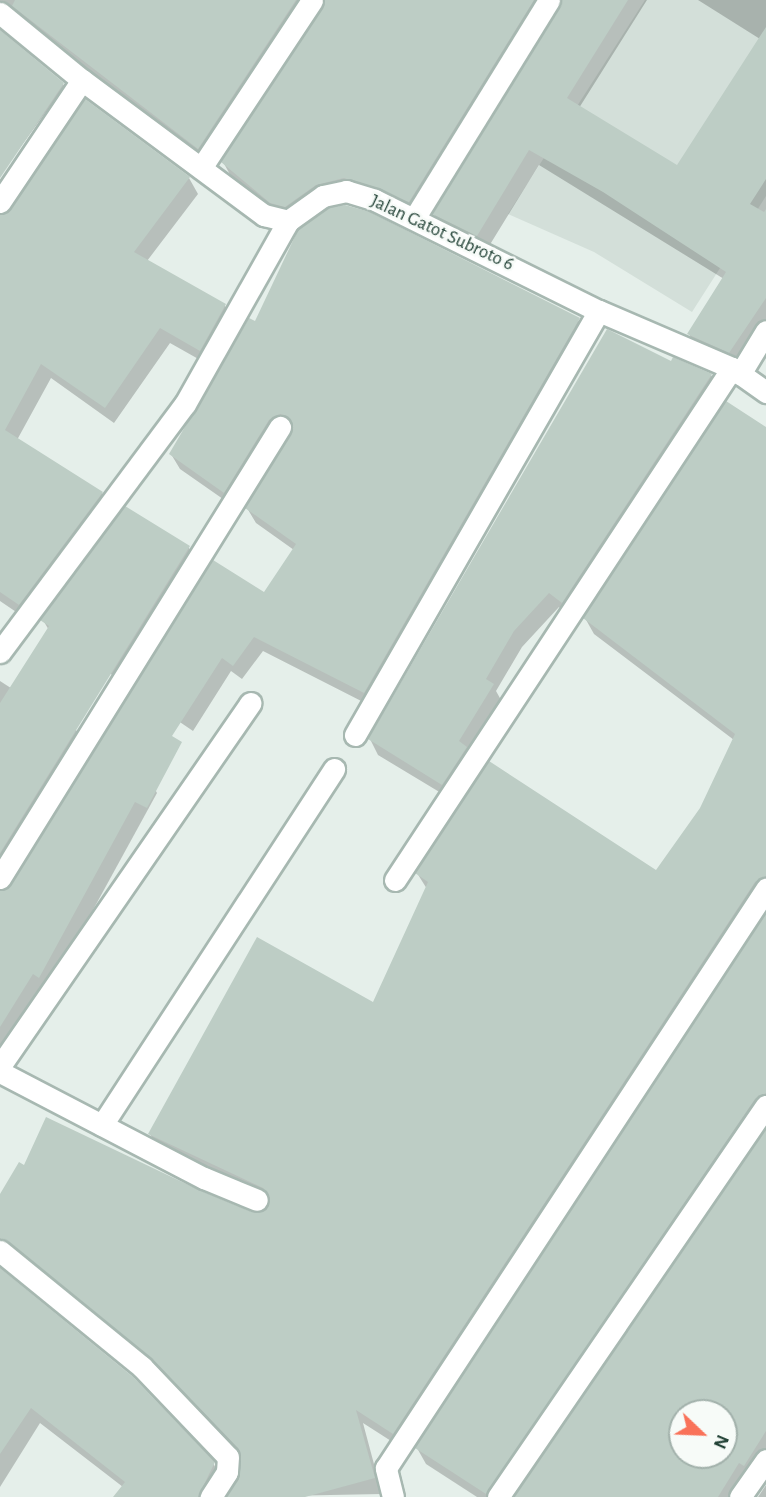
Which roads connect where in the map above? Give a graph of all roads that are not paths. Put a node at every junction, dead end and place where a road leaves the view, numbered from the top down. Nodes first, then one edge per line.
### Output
1 (312, 0) edge
2 (550, 0) edge
3 (0, 12) edge
4 (82, 80) junction
5 (201, 168) junction
6 (0, 202) edge
7 (415, 217) junction
8 (288, 222) junction
9 (599, 311) junction
10 (766, 331) edge
11 (736, 371) junction
12 (766, 392) edge
13 (280, 427) dead end
14 (0, 652) edge
15 (250, 704) dead end
16 (355, 735) dead end
17 (334, 769) dead end
18 (0, 878) edge
19 (395, 880) dead end
20 (766, 889) edge
21 (0, 1069) edge
22 (766, 1106) edge
23 (102, 1125) junction
24 (257, 1200) dead end
25 (0, 1251) edge
26 (766, 1460) edge
27 (211, 1497) edge
28 (393, 1497) edge
29 (498, 1497) edge
30 (740, 1497) edge

1 - 5 street
2 - 7 street
3 - 4 street
4 - 5 street
4 - 6 street
5 - 8 street
7 - 8 street, Jalan Gatot Subroto 6
7 - 9 street, Jalan Gatot Subroto 6
8 - 14 street
9 - 11 street, Jalan Gatot Subroto 6
9 - 16 street
10 - 11 street
11 - 12 street, Jalan Gatot Subroto 6
11 - 19 street
13 - 18 street
15 - 21 street
17 - 23 street
20 - 28 street
21 - 23 street
22 - 29 street
23 - 24 street
25 - 27 street
26 - 30 street

